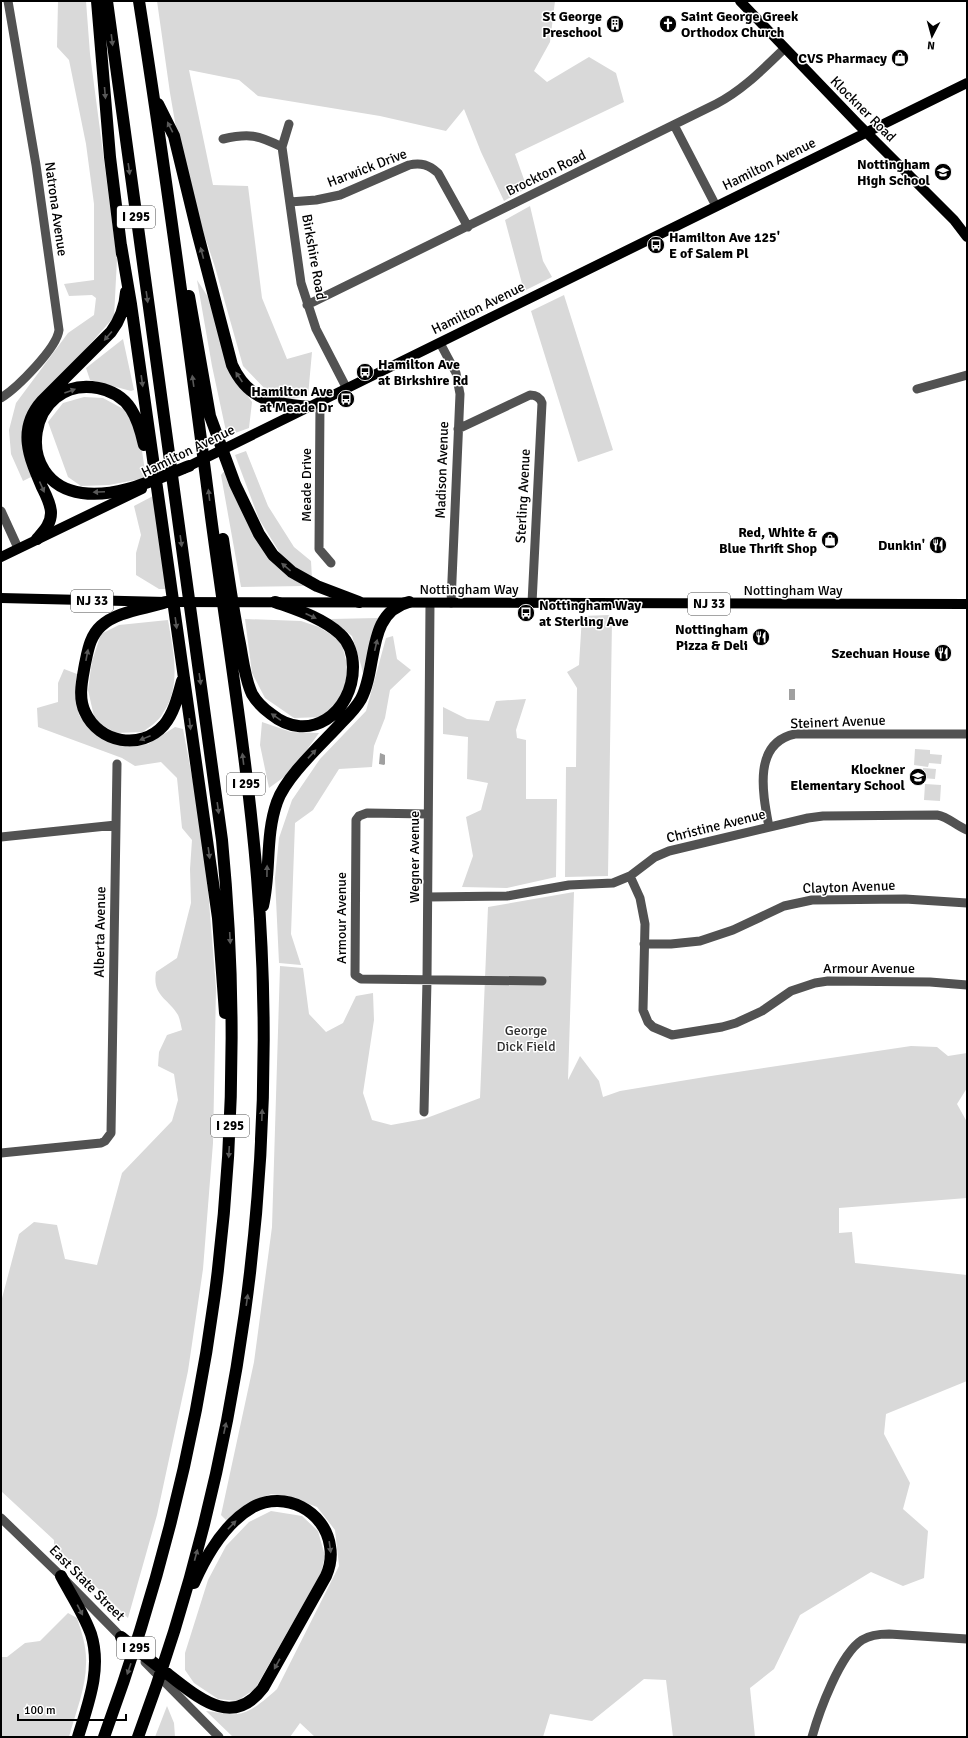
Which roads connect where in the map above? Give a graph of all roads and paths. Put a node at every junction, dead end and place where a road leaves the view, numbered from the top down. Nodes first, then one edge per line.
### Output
1 (8, 1) edge
2 (97, 1) edge
3 (107, 1) edge
4 (139, 1) edge
5 (740, 1) edge
6 (785, 48) junction
7 (967, 83) edge
8 (154, 97) junction
9 (289, 124) dead end
10 (674, 124) junction
11 (866, 132) junction
12 (160, 138) junction
13 (222, 139) dead end
14 (282, 147) junction
15 (290, 202) junction
16 (716, 206) junction
17 (468, 227) junction
18 (967, 237) edge
19 (121, 245) junction
20 (307, 305) junction
21 (440, 343) junction
22 (967, 375) edge
23 (347, 389) junction
24 (917, 389) dead end
25 (1, 398) edge
26 (315, 404) junction
27 (458, 429) junction
28 (147, 439) junction
29 (189, 466) junction
30 (1, 511) edge
31 (37, 539) junction
32 (18, 548) junction
33 (1, 557) edge
34 (331, 564) dead end
35 (1, 597) edge
36 (18, 600) junction
37 (166, 602) junction
38 (275, 602) junction
39 (359, 602) junction
40 (410, 602) junction
41 (430, 602) junction
42 (451, 603) junction
43 (532, 603) junction
44 (1, 604) edge
45 (967, 604) edge
46 (234, 644) junction
47 (184, 672) junction
48 (967, 734) edge
49 (117, 764) dead end
50 (428, 814) junction
51 (116, 825) junction
52 (768, 827) junction
53 (967, 830) edge
54 (1, 837) edge
55 (630, 876) junction
56 (428, 897) junction
57 (967, 902) edge
58 (260, 923) junction
59 (644, 944) junction
60 (427, 980) junction
61 (542, 981) dead end
62 (967, 985) edge
63 (231, 1104) junction
64 (424, 1112) dead end
65 (1, 1153) edge
66 (1, 1518) edge
67 (61, 1576) junction
68 (174, 1633) junction
69 (121, 1637) junction
70 (967, 1640) edge
71 (78, 1737) edge
72 (104, 1737) edge
73 (138, 1737) edge
74 (219, 1737) edge
75 (812, 1737) edge

1 - 25 street, Natrona Avenue
2 -> 19 highway
3 -> 63 highway, I 295
4 - 8 highway, I 295
5 - 6 main road, Klockner Road
6 - 10 street, Brockton Road
6 - 11 main road, Klockner Road
7 - 11 main road, Hamilton Avenue
8 - 12 highway, I 295
26 -> 8 highway
9 - 14 street, Birkshire Road
10 - 16 street
10 - 17 street, Brockton Road
11 - 16 main road, Hamilton Avenue
11 - 18 main road, Klockner Road
39 -> 12 highway
46 -> 12 highway, I 295
13 - 14 street
14 - 15 street, Birkshire Road
15 - 17 street, Harwick Drive
15 - 20 street, Birkshire Road
16 - 21 main road, Hamilton Avenue
17 - 20 street, Brockton Road
19 -> 28 highway
19 -> 31 highway
20 - 23 street, Birkshire Road
21 - 23 main road, Hamilton Avenue
21 - 27 street, Madison Avenue
22 - 24 street
23 - 26 main road, Hamilton Avenue
26 - 29 main road, Hamilton Avenue
26 - 34 street, Meade Drive
27 - 42 street, Madison Avenue
27 - 43 street, Sterling Avenue
29 -> 28 highway
28 -> 47 highway
29 - 31 main road, Hamilton Avenue
30 - 32 street
31 - 32 main road, Hamilton Avenue
32 - 33 main road, Hamilton Avenue
35 - 36 main road, Nottingham Way / NJ 33
36 - 37 main road, Nottingham Way / NJ 33
36 - 44 main road, Nottingham Way / NJ 33
37 - 38 main road, Nottingham Way / NJ 33
47 -> 37 highway
38 - 39 main road, Nottingham Way / NJ 33
38 -> 46 highway
39 - 40 main road, Nottingham Way / NJ 33
40 - 41 main road, Nottingham Way / NJ 33
58 -> 40 highway
41 - 42 main road, Nottingham Way / NJ 33
41 - 50 street, Wegner Avenue
42 - 43 main road, Nottingham Way / NJ 33
43 - 45 main road, Nottingham Way / NJ 33
58 -> 46 highway, I 295
47 -> 63 highway
48 - 52 street, Steinert Avenue
49 - 51 street, Alberta Avenue
50 - 56 street, Wegner Avenue
50 - 60 street, Armour Avenue
51 - 54 street
51 - 65 street, Alberta Avenue
52 - 53 street, Christine Avenue
52 - 55 street, Christine Avenue
55 - 56 street, Christine Avenue
55 - 59 street, Armour Avenue
56 - 60 street, Wegner Avenue
57 - 59 street, Clayton Avenue
68 -> 58 highway, I 295
59 - 62 street, Armour Avenue
60 - 61 street, Armour Avenue
60 - 64 street, Wegner Avenue
63 -> 72 highway, I 295
66 - 67 street, East State Street
67 - 69 street, East State Street
67 -> 71 highway
68 -> 69 highway
68 - 73 highway, I 295
69 - 74 street, East State Street
70 - 75 street

